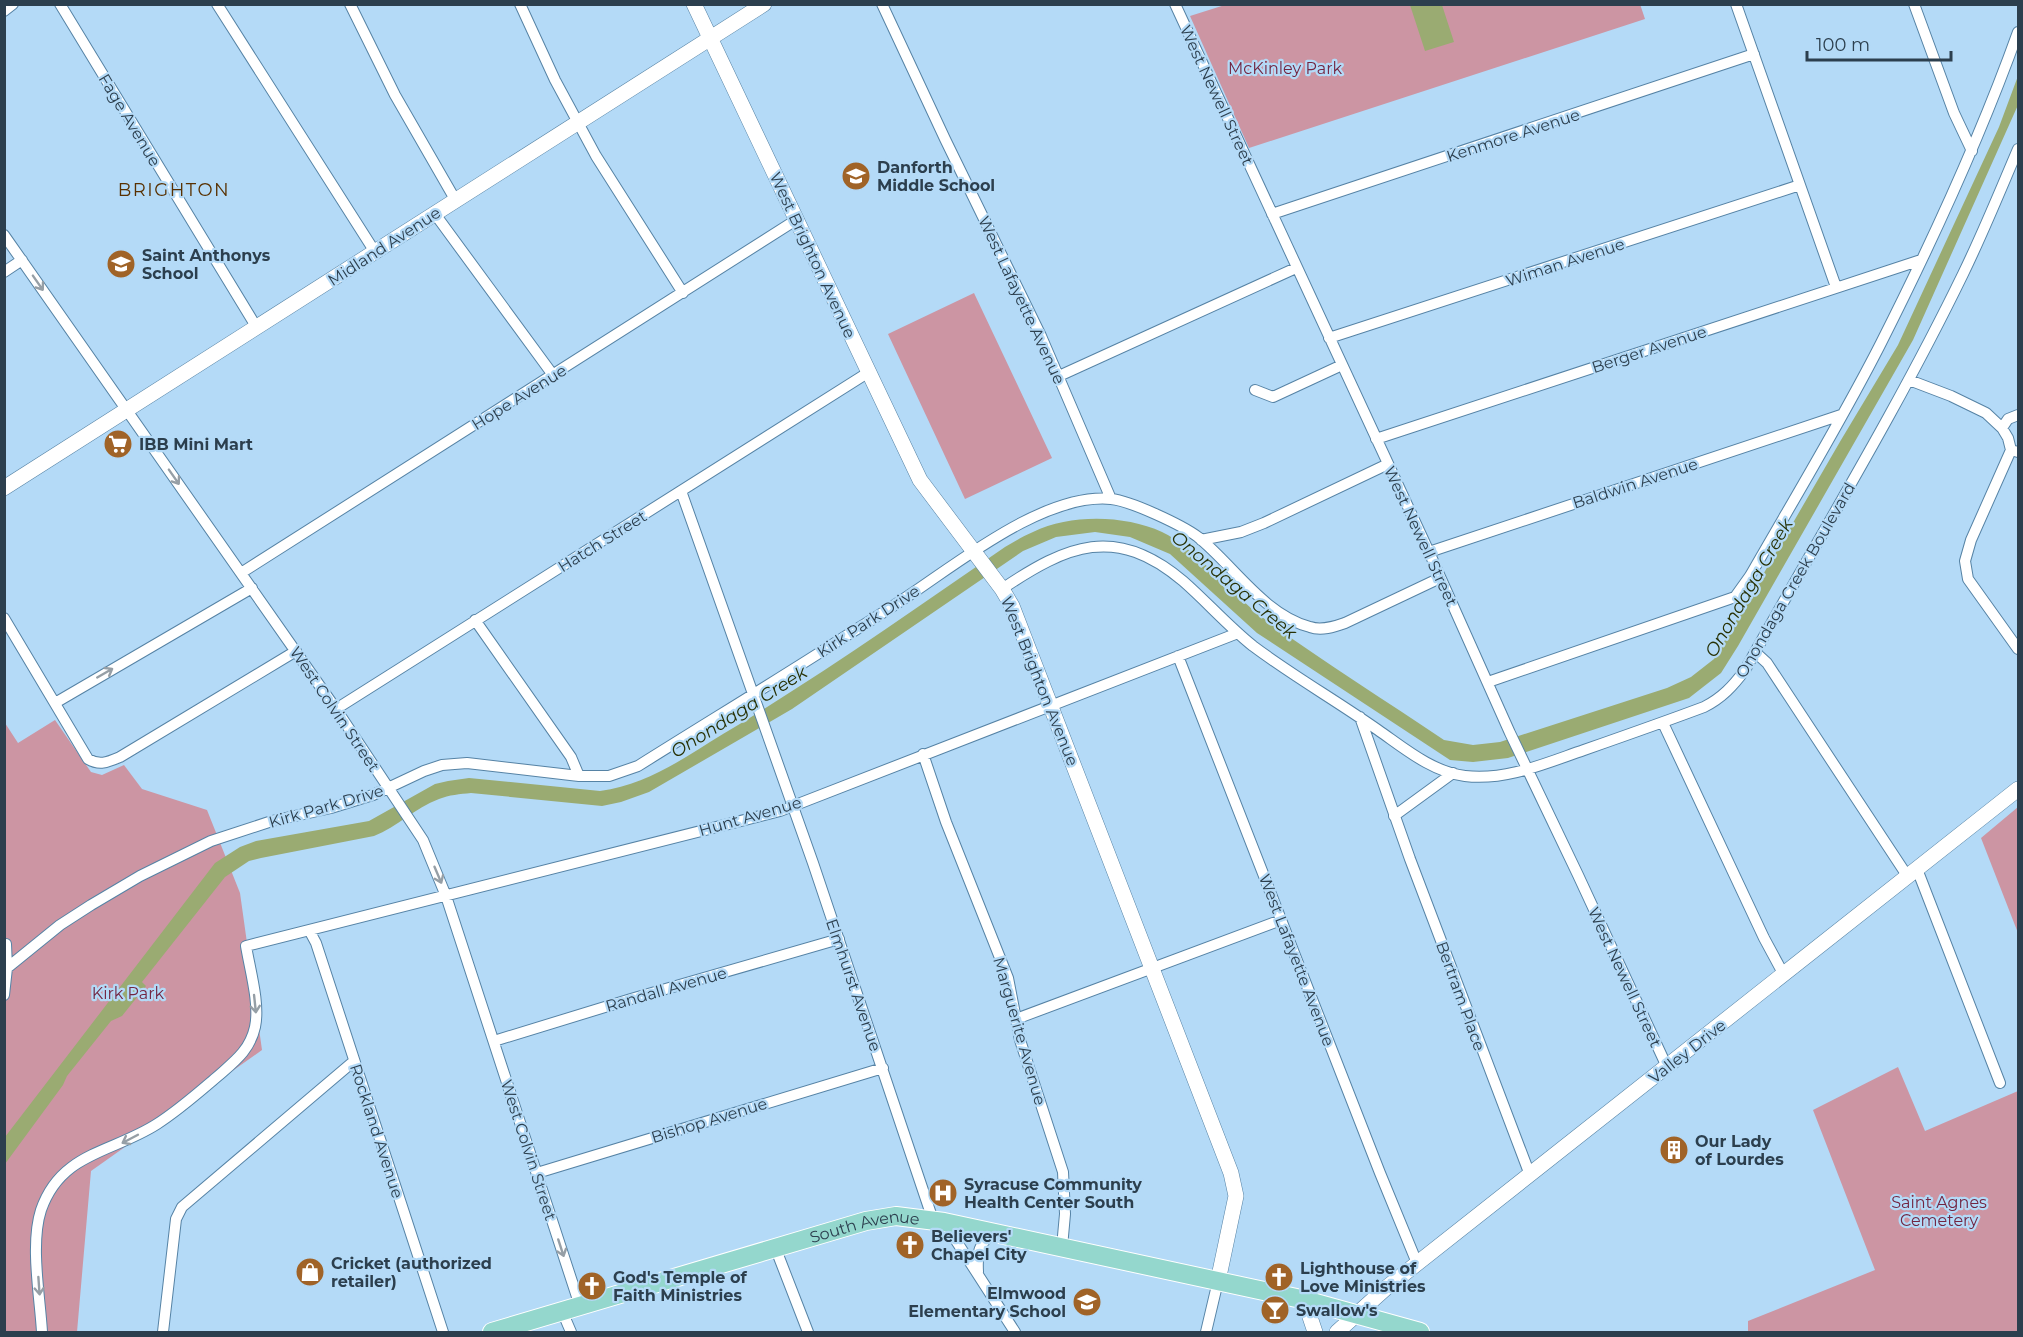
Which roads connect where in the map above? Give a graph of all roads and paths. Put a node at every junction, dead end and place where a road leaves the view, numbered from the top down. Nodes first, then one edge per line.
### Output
1 (13, 4) edge
2 (60, 4) edge
3 (217, 4) edge
4 (350, 4) edge
5 (520, 4) edge
6 (694, 4) edge
7 (764, 4) edge
8 (882, 4) edge
9 (1175, 4) edge
10 (1736, 4) edge
11 (1914, 4) edge
12 (4, 11) edge
13 (2019, 32) edge
14 (710, 39) junction
15 (1754, 54) junction
16 (578, 123) junction
17 (2019, 149) edge
18 (1972, 151) junction
19 (1800, 185) junction
20 (456, 201) junction
21 (435, 214) junction
22 (1272, 214) junction
23 (796, 220) junction
24 (4, 235) edge
25 (375, 252) junction
26 (22, 260) junction
27 (1921, 260) junction
28 (1296, 268) junction
29 (4, 272) edge
30 (1836, 287) junction
31 (683, 292) junction
32 (257, 328) junction
33 (1329, 338) junction
34 (1342, 365) junction
35 (869, 372) junction
36 (553, 375) junction
37 (1059, 376) junction
38 (1909, 380) junction
39 (1255, 390) dead end
40 (127, 410) junction
41 (1841, 415) junction
42 (2019, 415) edge
43 (2002, 428) junction
44 (1376, 439) junction
45 (2015, 451) edge
46 (1388, 464) junction
47 (4, 488) edge
48 (681, 491) junction
49 (1111, 499) junction
50 (1201, 540) junction
51 (1429, 552) junction
52 (976, 554) junction
53 (242, 573) junction
54 (1440, 578) junction
55 (998, 584) junction
56 (252, 588) junction
57 (4, 618) edge
58 (475, 620) junction
59 (1238, 633) junction
60 (2019, 649) edge
61 (296, 651) junction
62 (1755, 652) junction
63 (1178, 656) junction
64 (1488, 682) junction
65 (754, 694) junction
66 (55, 703) junction
67 (1051, 705) junction
68 (336, 710) junction
69 (1360, 717) junction
70 (1663, 723) junction
71 (923, 754) junction
72 (1525, 764) junction
73 (1453, 773) junction
74 (579, 776) junction
75 (388, 789) junction
76 (2019, 789) edge
77 (792, 806) junction
78 (1394, 816) junction
79 (1912, 873) junction
80 (446, 896) junction
81 (1281, 920) junction
82 (309, 930) junction
83 (839, 939) junction
84 (6, 944) dead end
85 (7, 968) junction
86 (1154, 968) junction
87 (1784, 975) junction
88 (4, 995) edge
89 (1016, 1019) junction
90 (494, 1041) junction
91 (354, 1061) junction
92 (1667, 1067) junction
93 (883, 1068) junction
94 (2000, 1083) dead end
95 (537, 1173) junction
96 (1530, 1175) junction
97 (939, 1221) junction
98 (995, 1232) junction
99 (775, 1247) junction
100 (1062, 1247) junction
101 (1417, 1263) junction
102 (978, 1272) junction
103 (1218, 1281) junction
104 (1300, 1299) junction
105 (571, 1308) junction
106 (1356, 1314) junction
107 (42, 1332) edge
108 (163, 1332) edge
109 (443, 1332) edge
110 (492, 1332) edge
111 (571, 1332) edge
112 (808, 1332) edge
113 (1015, 1332) edge
114 (1206, 1332) edge
115 (1315, 1332) edge
116 (1337, 1332) edge
117 (1420, 1332) edge

1 - 12 street
2 - 32 street, Fage Avenue
3 - 25 street
4 - 20 street
5 - 16 street
6 - 14 street, West Brighton Avenue
7 - 14 street, Midland Avenue
8 - 37 street, West Lafayette Avenue
9 - 22 street, West Newell Street
10 - 15 street
11 - 18 street
13 - 18 street
14 - 16 street, Midland Avenue
14 - 23 street, West Brighton Avenue
15 - 19 street
15 - 22 street, Kenmore Avenue
16 - 20 street, Midland Avenue
16 - 31 street
17 - 38 street, Onondaga Creek Boulevard
18 - 27 street
19 - 30 street
19 - 33 street, Wiman Avenue
20 - 21 street, Midland Avenue
21 - 25 street, Midland Avenue
21 - 36 street
22 - 28 street, West Newell Street
23 - 31 street, Hope Avenue
23 - 35 street, West Brighton Avenue
24 - 26 street, West Colvin Street
25 - 32 street, Midland Avenue
26 - 29 street
26 -> 40 street, West Colvin Street
27 - 30 street, Berger Avenue
27 - 41 street
28 - 33 street, West Newell Street
28 - 37 street
30 - 44 street, Berger Avenue
31 - 36 street, Hope Avenue
32 - 40 street, Midland Avenue
33 - 34 street, West Newell Street
34 - 39 street
34 - 44 street, West Newell Street
35 - 48 street, Hatch Street
35 - 52 street, West Brighton Avenue
36 - 53 street, Hope Avenue
37 - 49 street, West Lafayette Avenue
38 - 43 street
38 - 62 street, Onondaga Creek Boulevard
40 - 47 street, Midland Avenue
40 -> 53 street, West Colvin Street
41 - 51 street, Baldwin Avenue
41 - 64 street
42 - 43 street
43 - 45 street
44 - 46 street, West Newell Street
45 - 60 street
46 - 50 street
46 - 51 street, West Newell Street
48 - 58 street, Hatch Street
48 - 65 street
49 - 50 street, Kirk Park Drive
49 - 52 street, Kirk Park Drive
50 - 54 street, Kirk Park Drive
51 - 54 street, West Newell Street
52 - 55 street, West Brighton Avenue
52 - 65 street, Kirk Park Drive
53 - 56 street, West Colvin Street
54 - 64 street, West Newell Street
55 - 59 street, Onondaga Creek Boulevard
55 - 67 street, West Brighton Avenue
56 - 61 street, West Colvin Street
66 -> 56 street
57 - 66 street
58 - 68 street, Hatch Street
58 - 74 street
59 - 63 street, Hunt Avenue
59 - 69 street, Onondaga Creek Boulevard
61 - 66 street
61 - 68 street, West Colvin Street
62 - 70 street, Onondaga Creek Boulevard
62 - 79 street
63 - 67 street, Hunt Avenue
63 - 81 street, West Lafayette Avenue
64 - 72 street, West Newell Street
65 - 74 street, Kirk Park Drive
65 - 77 street, Elmhurst Avenue
67 - 71 street, Hunt Avenue
67 - 86 street, West Brighton Avenue
68 - 75 street, West Colvin Street
69 - 73 street, Onondaga Creek Boulevard
69 - 78 street, Bertram Place
70 - 72 street, Onondaga Creek Boulevard
70 - 87 street
71 - 77 street, Hunt Avenue
71 - 89 street, Marguerite Avenue
72 - 73 street, Onondaga Creek Boulevard
72 - 92 street, West Newell Street
73 - 78 street
74 - 75 street, Kirk Park Drive
75 -> 80 street, West Colvin Street
75 - 85 street, Kirk Park Drive
76 - 79 street, Valley Drive
77 - 80 street, Hunt Avenue
77 - 83 street, Elmhurst Avenue
78 - 96 street, Bertram Place
79 - 87 street, Valley Drive
79 - 94 street
80 - 82 street, Hunt Avenue
80 - 90 street, West Colvin Street
81 - 86 street
81 - 101 street, West Lafayette Avenue
82 - 91 street, Rockland Avenue
82 -> 107 street, Hunt Avenue
83 - 90 street, Randall Avenue
83 - 93 street, Elmhurst Avenue
84 - 85 street
85 - 88 street
86 - 89 street
86 - 103 street, West Brighton Avenue
87 - 92 street, Valley Drive
89 - 100 street, Marguerite Avenue
90 - 95 street, West Colvin Street
91 - 108 street
91 - 109 street, Rockland Avenue
92 - 96 street, Valley Drive
93 - 95 street, Bishop Avenue
93 - 97 street, Elmhurst Avenue
95 -> 105 street, West Colvin Street
96 - 101 street, Valley Drive
97 - 98 main road, South Avenue
97 - 99 main road, South Avenue
97 - 102 street, Elmhurst Avenue
98 - 100 main road, South Avenue
98 - 102 street
99 - 105 main road, South Avenue
99 - 112 street
100 - 103 main road, South Avenue
101 - 106 street, Valley Drive
102 - 113 street, Elmhurst Avenue
103 - 104 main road, South Avenue
103 - 114 street, West Brighton Avenue
104 - 106 main road, South Avenue
104 - 115 street
105 - 110 main road, South Avenue
105 - 111 street, West Colvin Street
106 - 116 street, Valley Drive
106 - 117 main road, South Avenue

